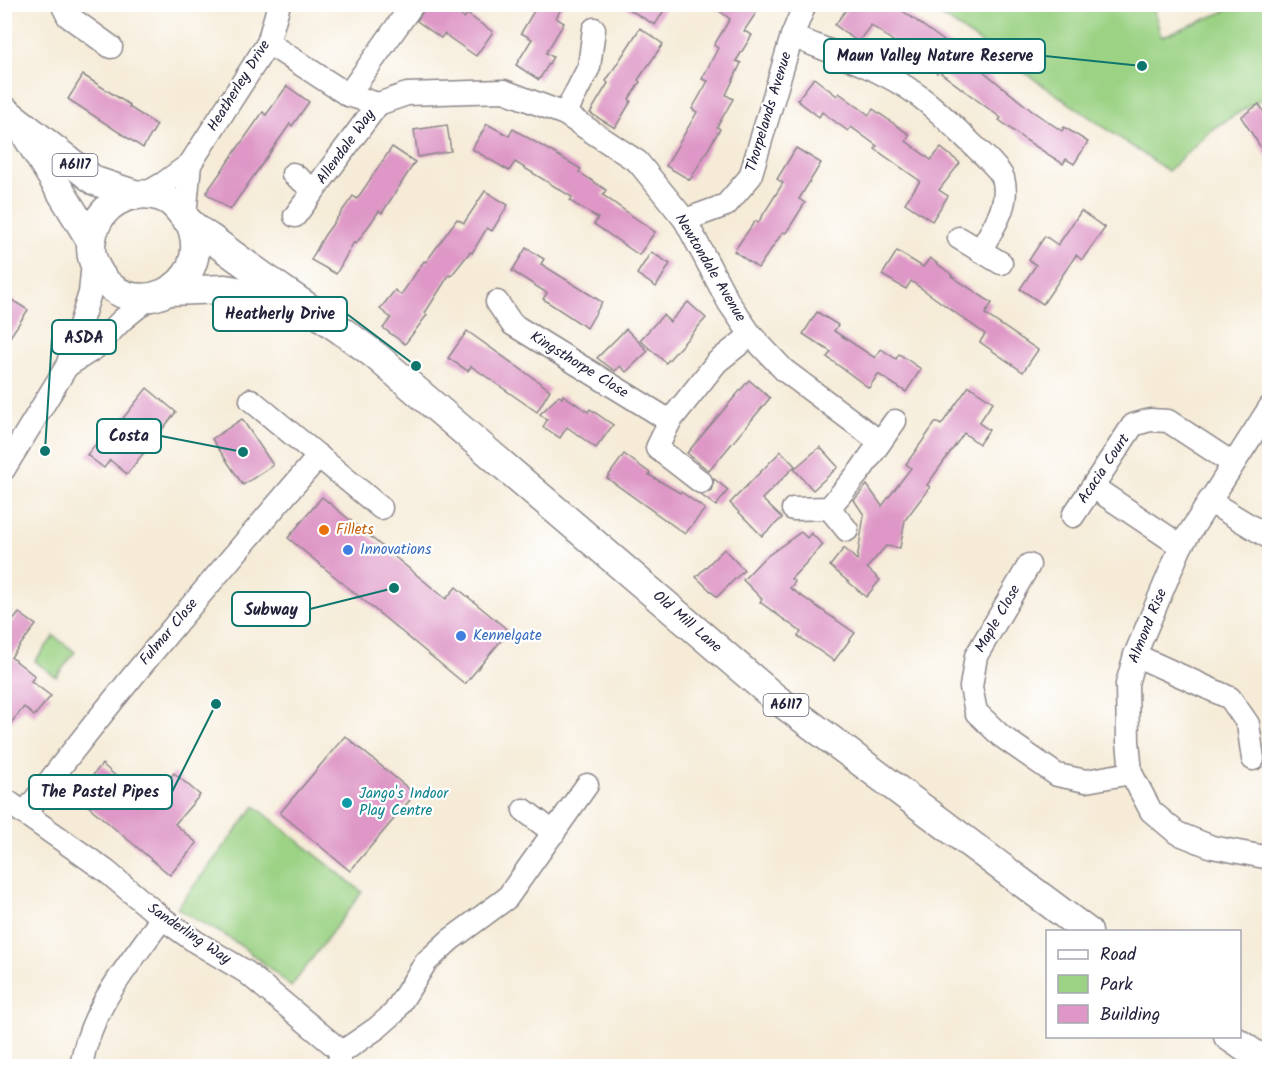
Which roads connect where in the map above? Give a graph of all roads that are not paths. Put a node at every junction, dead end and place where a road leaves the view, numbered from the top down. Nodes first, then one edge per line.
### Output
1 (62, 4) edge
2 (279, 4) edge
3 (413, 4) edge
4 (805, 4) edge
5 (594, 29) dead end
6 (792, 36) junction
7 (268, 43) junction
8 (111, 47) dead end
9 (348, 95) junction
10 (378, 104) junction
11 (565, 114) junction
12 (12, 117) edge
13 (190, 164) junction
14 (293, 174) dead end
15 (314, 190) junction
16 (141, 194) junction
17 (295, 216) dead end
18 (187, 220) junction
19 (685, 220) junction
20 (958, 238) dead end
21 (980, 251) junction
22 (92, 252) junction
23 (1001, 263) dead end
24 (159, 295) junction
25 (296, 301) junction
26 (497, 302) dead end
27 (751, 335) junction
28 (67, 366) junction
29 (251, 400) dead end
30 (1269, 407) edge
31 (895, 421) dead end
32 (670, 422) junction
33 (880, 442) junction
34 (319, 456) junction
35 (1232, 463) junction
36 (4, 469) edge
37 (701, 482) dead end
38 (1093, 487) junction
39 (1209, 501) junction
40 (381, 508) dead end
41 (829, 508) junction
42 (793, 509) dead end
43 (1073, 516) dead end
44 (847, 530) dead end
45 (1269, 538) edge
46 (1181, 546) junction
47 (1029, 565) dead end
48 (1135, 655) junction
49 (1253, 759) dead end
50 (1131, 772) junction
51 (587, 785) dead end
52 (4, 799) edge
53 (524, 810) dead end
54 (25, 813) junction
55 (554, 833) junction
56 (1269, 858) edge
57 (162, 918) junction
58 (1085, 930) edge
59 (1231, 1038) edge
60 (340, 1059) edge
61 (1269, 1065) edge
62 (81, 1066) edge

1 - 8 street
2 - 7 street, Heatherley Drive
3 - 9 street
4 - 6 street, Thorpelands Avenue
5 - 11 street
6 - 19 street, Thorpelands Avenue
6 - 21 street
7 - 9 street
7 - 13 street, Heatherley Drive
9 - 10 street
10 - 11 street, Newtondale Avenue
10 - 15 street, Allendale Way
11 - 19 street, Newtondale Avenue
12 - 16 main road, Old Mill Lane / A6117
12 - 22 main road, Old Mill Lane / A6117
13 - 16 street, Heatherley Drive
13 - 18 street, Heatherley Drive
14 - 15 street, Allendale Way
15 - 17 street, Allendale Way
16 - 18 main road, Old Mill Lane / A6117
16 - 22 main road
18 - 24 main road
18 - 25 main road, Old Mill Lane / A6117
19 - 27 street, Newtondale Avenue
20 - 21 street
21 - 23 street
22 - 24 main road, Old Mill Lane / A6117
22 - 28 street
24 - 25 main road, Old Mill Lane / A6117
24 - 28 street
25 - 58 main road, Old Mill Lane / A6117
26 - 32 street, Kingsthorpe Close
27 - 32 street
27 - 33 street, Newtondale Avenue
28 - 36 street
29 - 34 street
30 - 35 street, Almond Rise
31 - 33 street
32 - 37 street
33 - 41 street
34 - 40 street
34 - 54 street, Fulmar Close
35 - 38 street, Acacia Court
35 - 39 street, Almond Rise
38 - 43 street, Acacia Court
38 - 46 street
39 - 45 street
39 - 46 street, Almond Rise
41 - 42 street
41 - 44 street
46 - 48 street, Almond Rise
47 - 50 street, Maple Close
48 - 49 street
48 - 50 street, Almond Rise
50 - 56 street, Almond Rise
51 - 55 street, Sanderling Way
52 - 54 street, Sanderling Way
53 - 55 street
54 - 57 street, Sanderling Way
55 - 60 street, Sanderling Way
57 - 60 street, Sanderling Way
57 - 62 street
59 - 61 main road

